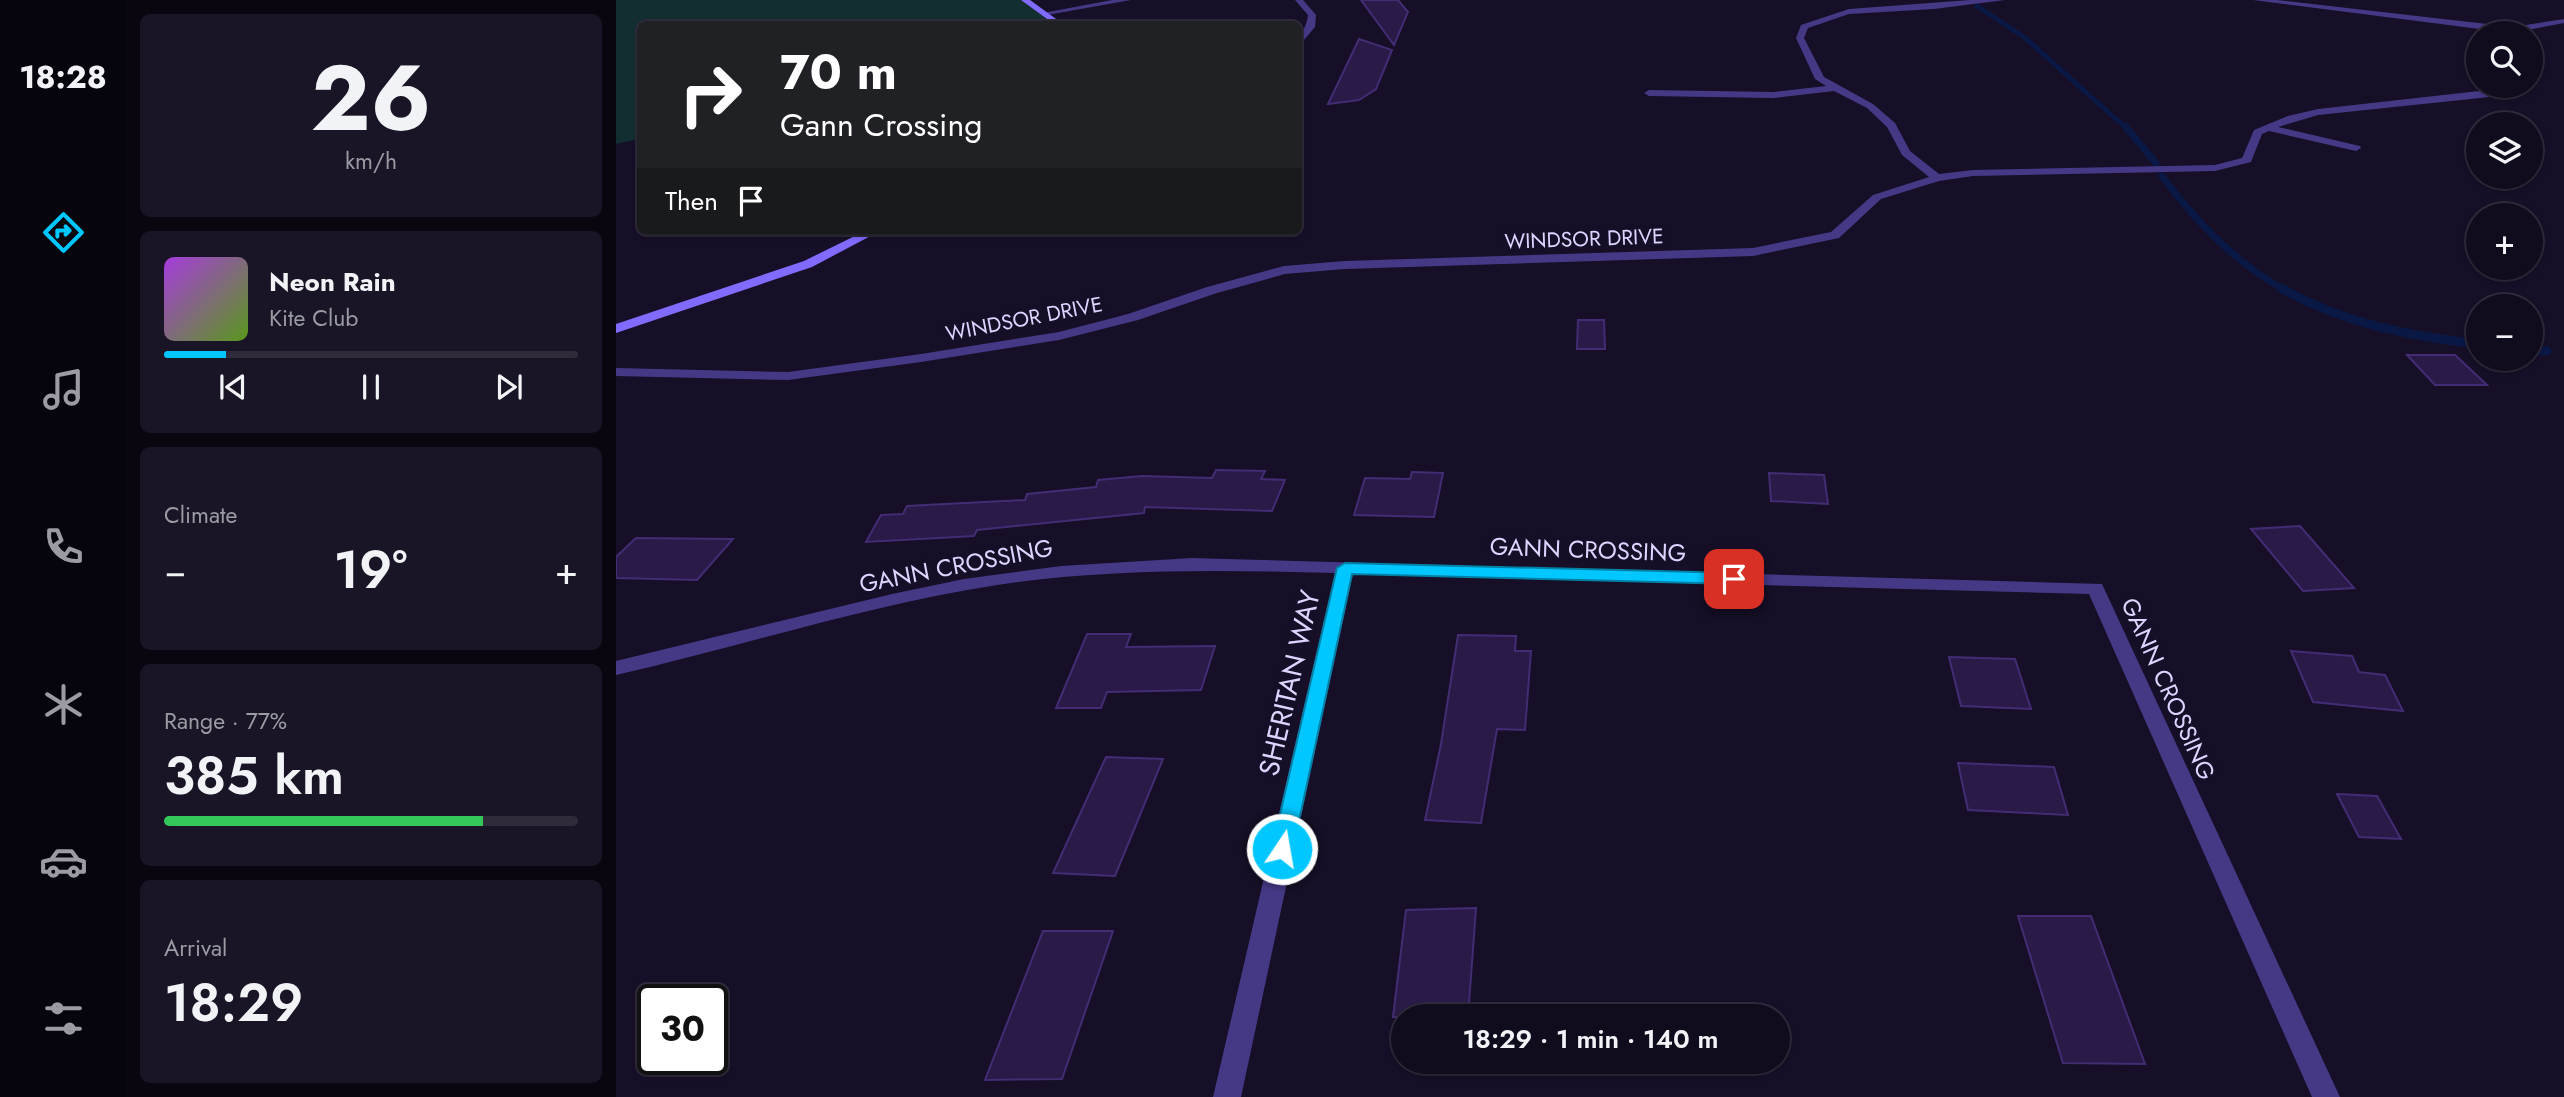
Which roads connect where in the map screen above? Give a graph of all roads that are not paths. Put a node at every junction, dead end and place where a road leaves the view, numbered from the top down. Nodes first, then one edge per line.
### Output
1 (1025, 0) edge
2 (1126, 0) edge
3 (1299, 0) edge
4 (2001, 0) edge
5 (2257, 0) edge
6 (1842, 5) dead end
7 (1854, 9) junction
8 (1046, 13) junction
9 (1055, 21) edge
10 (2564, 21) edge
11 (2466, 26) edge
12 (2543, 26) edge
13 (1302, 39) edge
14 (1833, 88) junction
15 (1649, 93) dead end
16 (2466, 97) edge
17 (2264, 127) junction
18 (2356, 148) dead end
19 (1937, 178) junction
20 (867, 235) edge
21 (616, 329) edge
22 (616, 372) edge
23 (1345, 568) junction
24 (616, 668) edge
25 (1227, 1097) edge
26 (2326, 1097) edge

1 - 8 street
2 - 8 street
3 - 13 street
4 - 7 street
5 - 11 street
6 - 7 street
7 - 14 street
8 - 9 street
10 - 12 street
14 - 15 street
14 - 19 street
16 - 17 street
17 - 18 street
17 - 19 street, WINDSOR DRIVE
19 - 22 street, WINDSOR DRIVE
20 - 21 street
23 - 24 street, GANN CROSSING
23 - 25 street, SHERITAN WAY
23 - 26 street, GANN CROSSING

